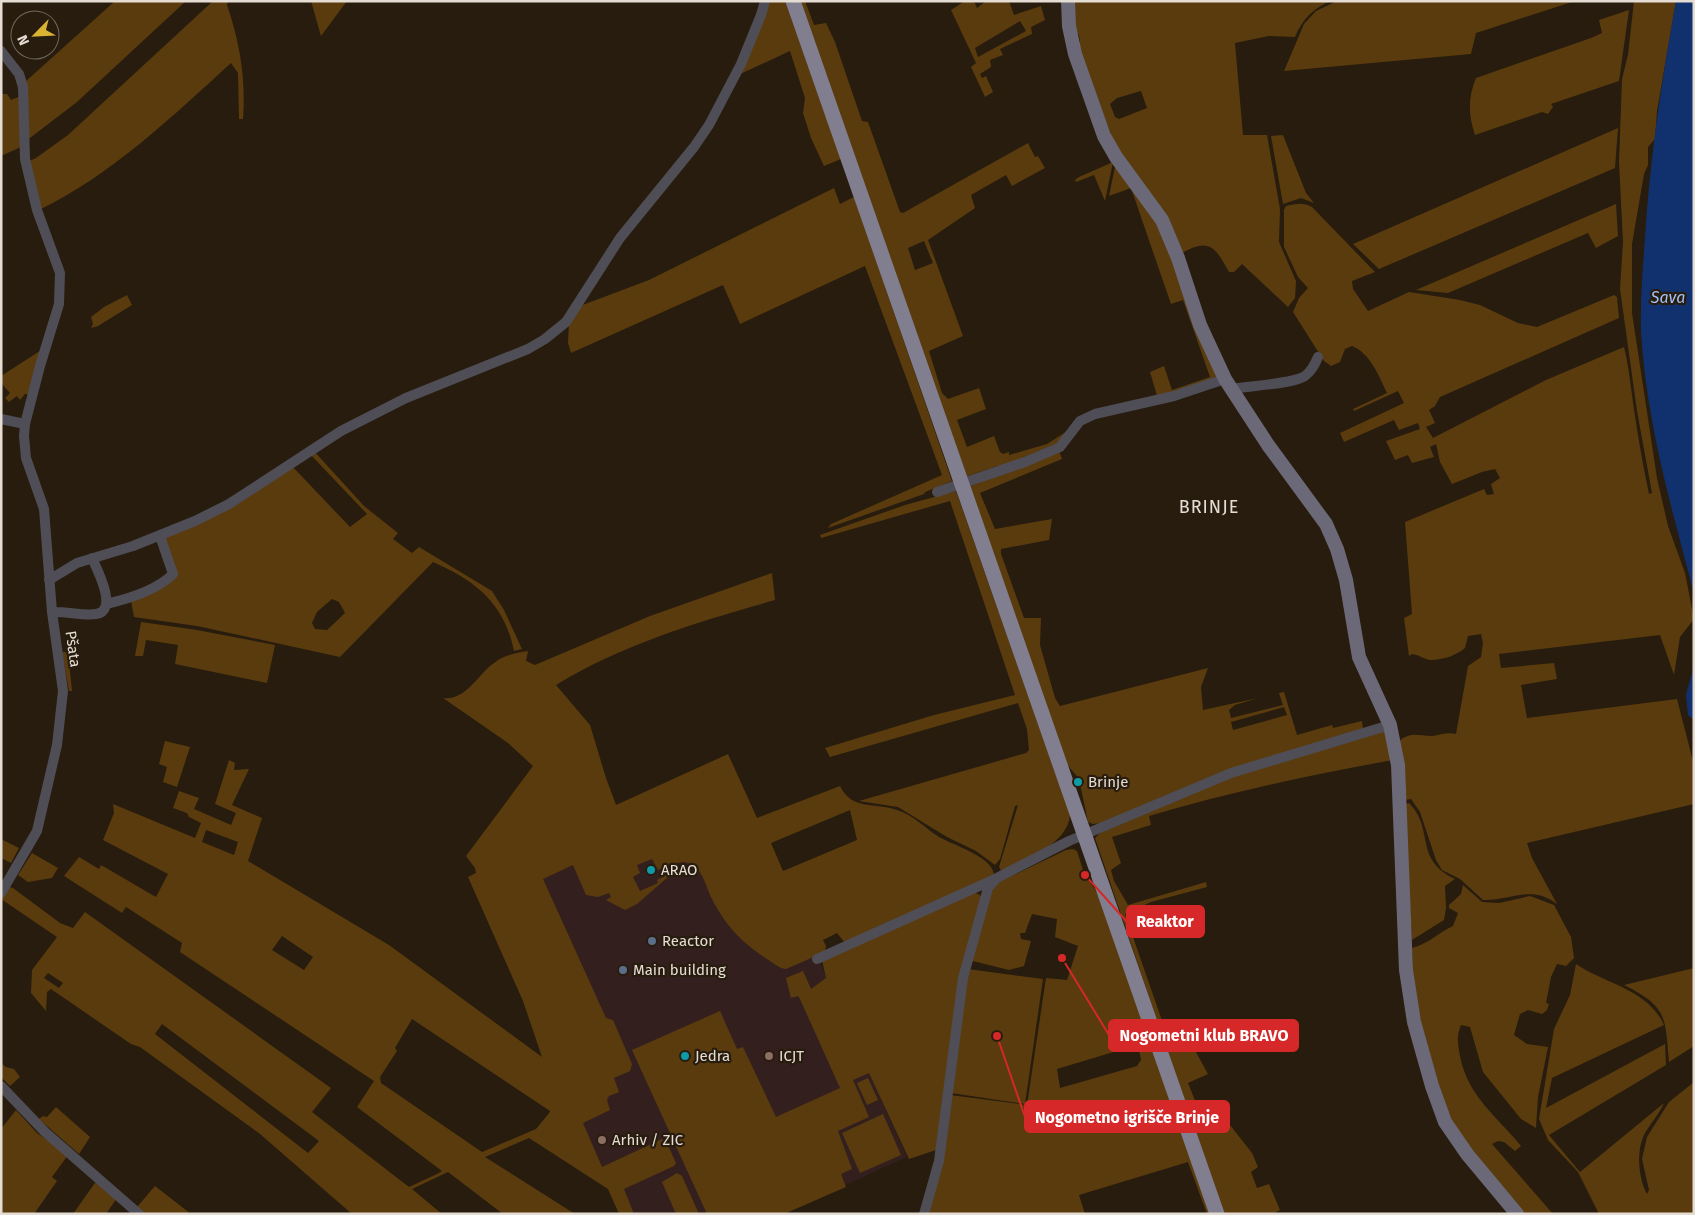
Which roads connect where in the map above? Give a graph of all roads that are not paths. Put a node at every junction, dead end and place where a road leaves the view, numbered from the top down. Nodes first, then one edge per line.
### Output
1 (765, 1) edge
2 (793, 1) edge
3 (1068, 1) edge
4 (1, 51) edge
5 (1318, 356) dead end
6 (1228, 384) junction
7 (1, 419) edge
8 (25, 424) junction
9 (937, 492) dead end
10 (160, 536) junction
11 (92, 558) junction
12 (49, 580) junction
13 (106, 604) junction
14 (52, 612) junction
15 (1390, 725) junction
16 (1084, 835) junction
17 (996, 879) junction
18 (1, 894) edge
19 (817, 959) dead end
20 (1, 1086) edge
21 (139, 1214) edge
22 (924, 1214) edge
23 (1217, 1214) edge
24 (1517, 1214) edge

1 - 10 street
2 - 16 main road
3 - 6 street
4 - 8 street, Pšata
5 - 6 street
6 - 9 street
6 - 15 street
7 - 8 street
8 - 12 street, Pšata
10 - 11 street
10 - 13 street
11 - 12 street
11 - 13 street
12 - 14 street, Pšata
13 - 14 street
14 - 18 street, Pšata
15 - 16 street
15 - 24 street
16 - 17 street
16 - 23 main road
17 - 19 street
17 - 22 street
20 - 21 street

